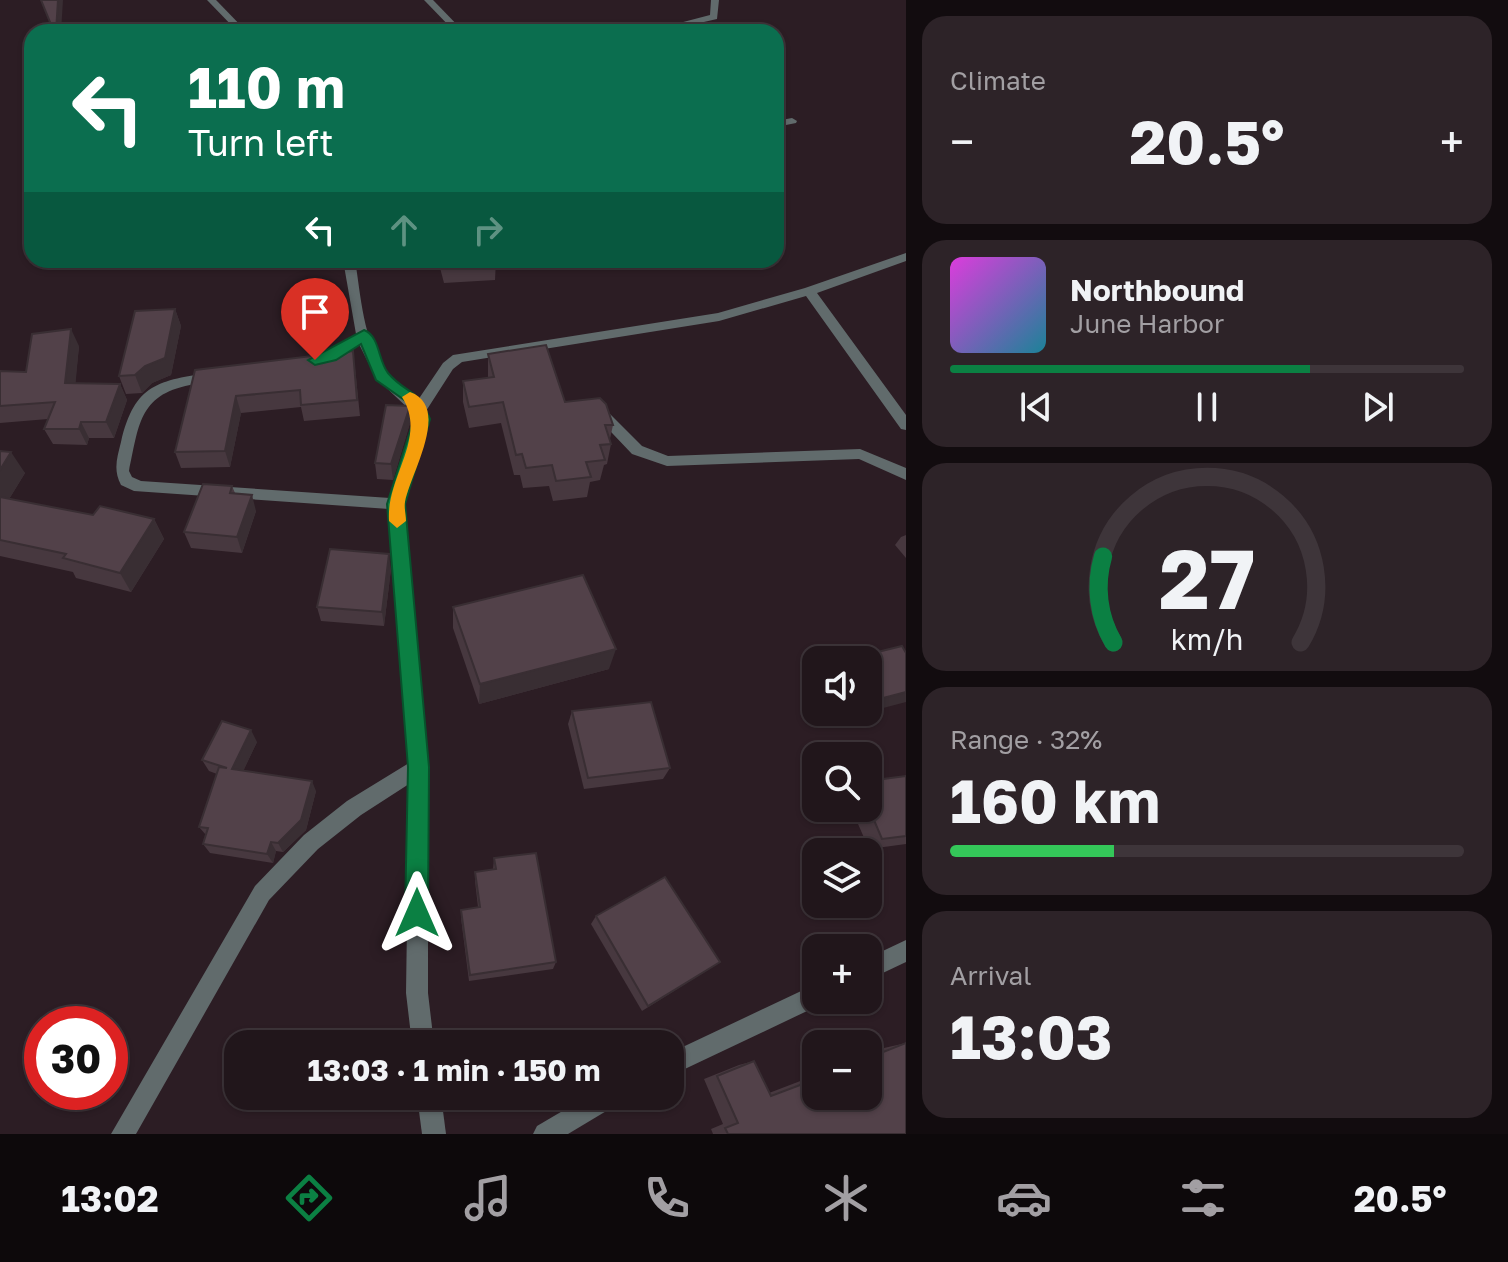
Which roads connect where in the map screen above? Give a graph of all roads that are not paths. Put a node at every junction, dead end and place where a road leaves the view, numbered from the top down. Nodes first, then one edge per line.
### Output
1 (211, 0) edge
2 (428, 0) edge
3 (715, 0) edge
4 (235, 24) edge
5 (452, 24) edge
6 (684, 24) edge
7 (792, 121) dead end
8 (784, 122) edge
9 (906, 257) edge
10 (351, 268) edge
11 (809, 291) junction
12 (364, 335) junction
13 (300, 364) edge
14 (229, 374) edge
15 (591, 401) edge
16 (419, 410) junction
17 (906, 425) edge
18 (906, 474) edge
19 (396, 504) junction
20 (419, 767) junction
21 (906, 951) edge
22 (882, 962) edge
23 (802, 1002) edge
24 (421, 1030) edge
25 (684, 1058) edge
26 (431, 1110) edge
27 (586, 1110) edge
28 (123, 1134) edge
29 (434, 1134) edge
30 (545, 1134) edge

1 - 4 street
2 - 5 street
3 - 6 street
7 - 8 street
9 - 11 street
10 - 12 street
11 - 16 street
11 - 17 street
12 - 13 street
12 - 16 street
14 - 19 street
15 - 18 street
16 - 19 street
19 - 20 street
20 - 24 street
20 - 28 street
21 - 22 street
23 - 25 street
26 - 29 street
27 - 30 street

